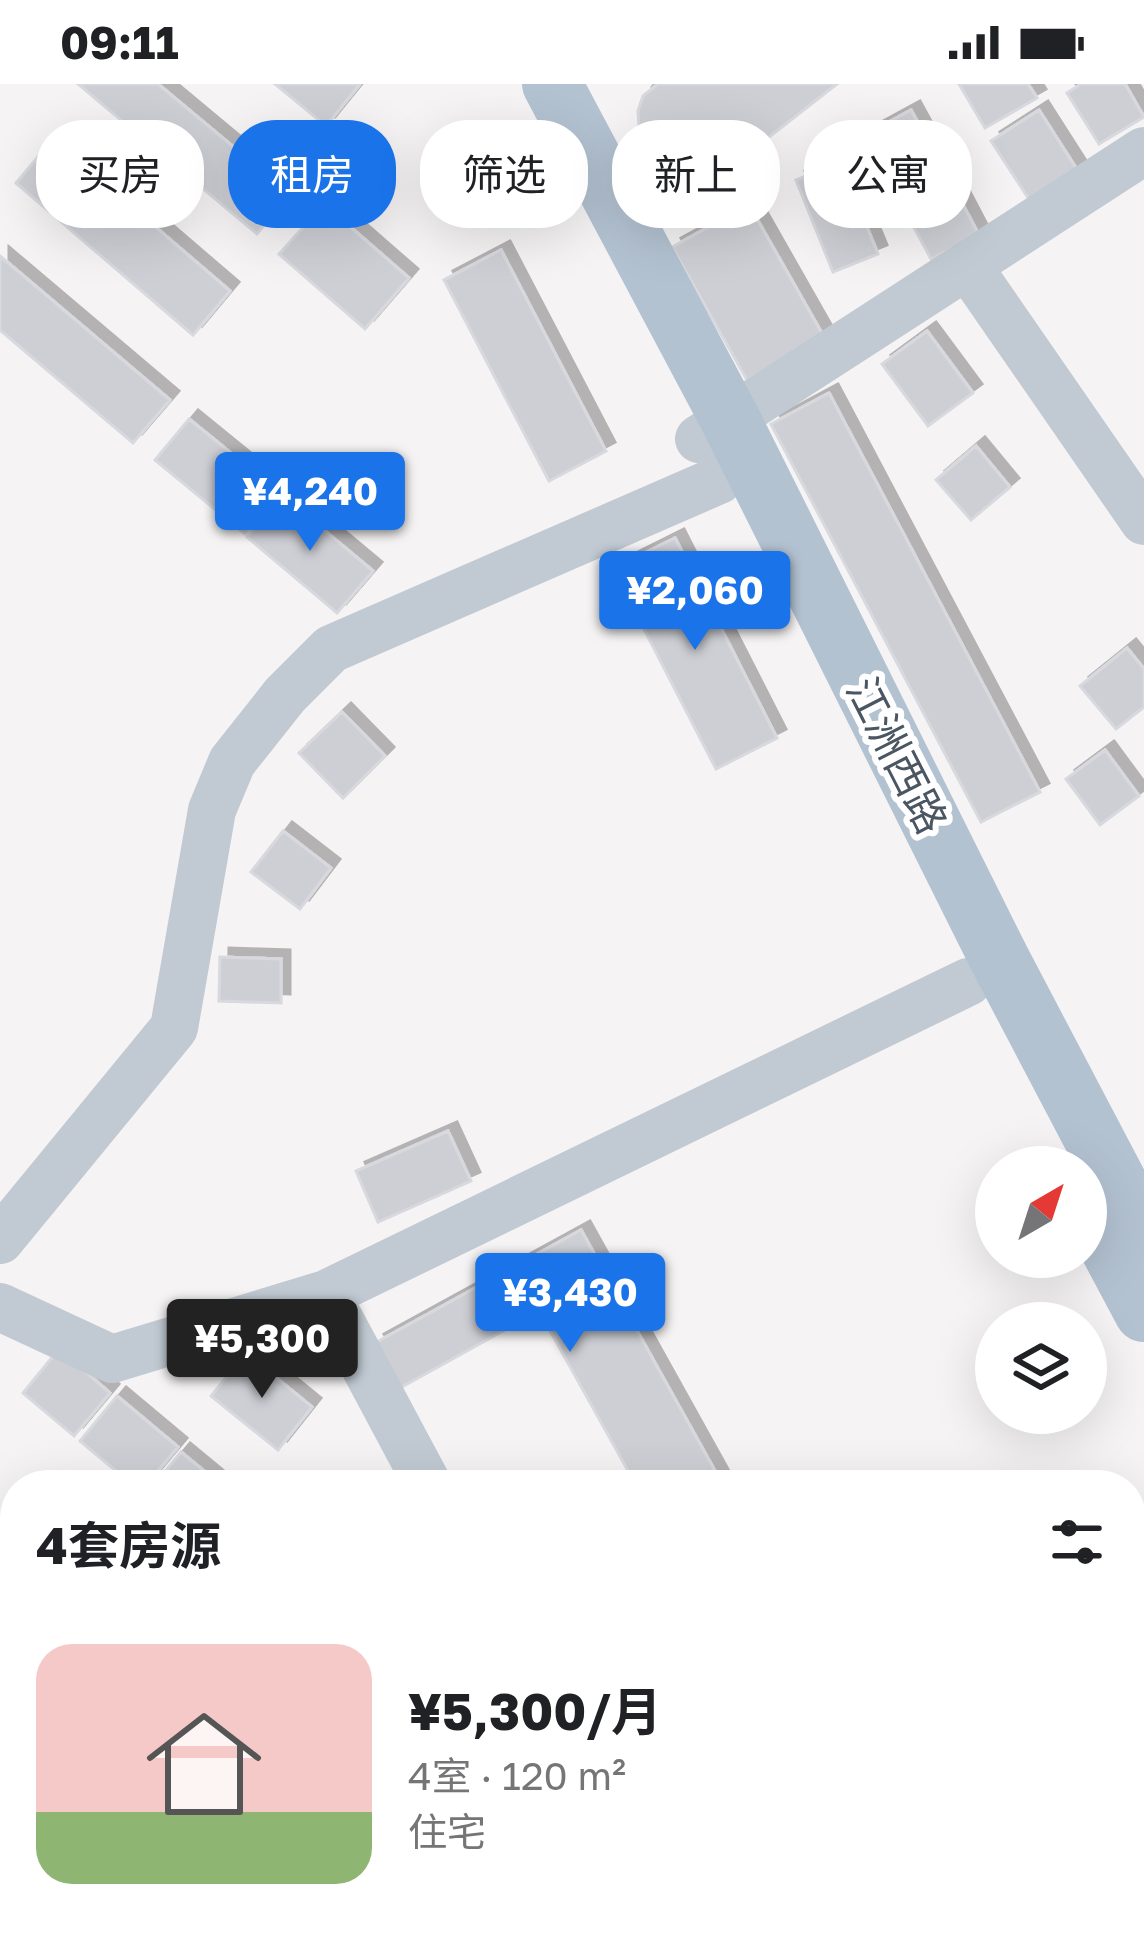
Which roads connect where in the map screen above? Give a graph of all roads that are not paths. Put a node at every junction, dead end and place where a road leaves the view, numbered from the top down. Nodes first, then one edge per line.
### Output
1 (513, 84) edge
2 (552, 84) edge
3 (1144, 152) edge
4 (967, 265) junction
5 (716, 446) junction
6 (1144, 521) edge
7 (968, 982) junction
8 (1055, 1146) edge
9 (1144, 1234) edge
10 (0, 1240) edge
11 (1107, 1242) edge
12 (326, 1294) junction
13 (0, 1307) edge
14 (1144, 1312) edge
15 (420, 1470) edge

1 - 5 main road, 江洲西路
2 - 5 main road, 江洲西路
3 - 4 street
4 - 5 street
4 - 6 street
5 - 7 main road, 江洲西路
5 - 9 main road, 江洲西路
5 - 10 street
7 - 8 main road, 江洲西路
7 - 12 street
11 - 14 main road
12 - 13 street
12 - 15 street

